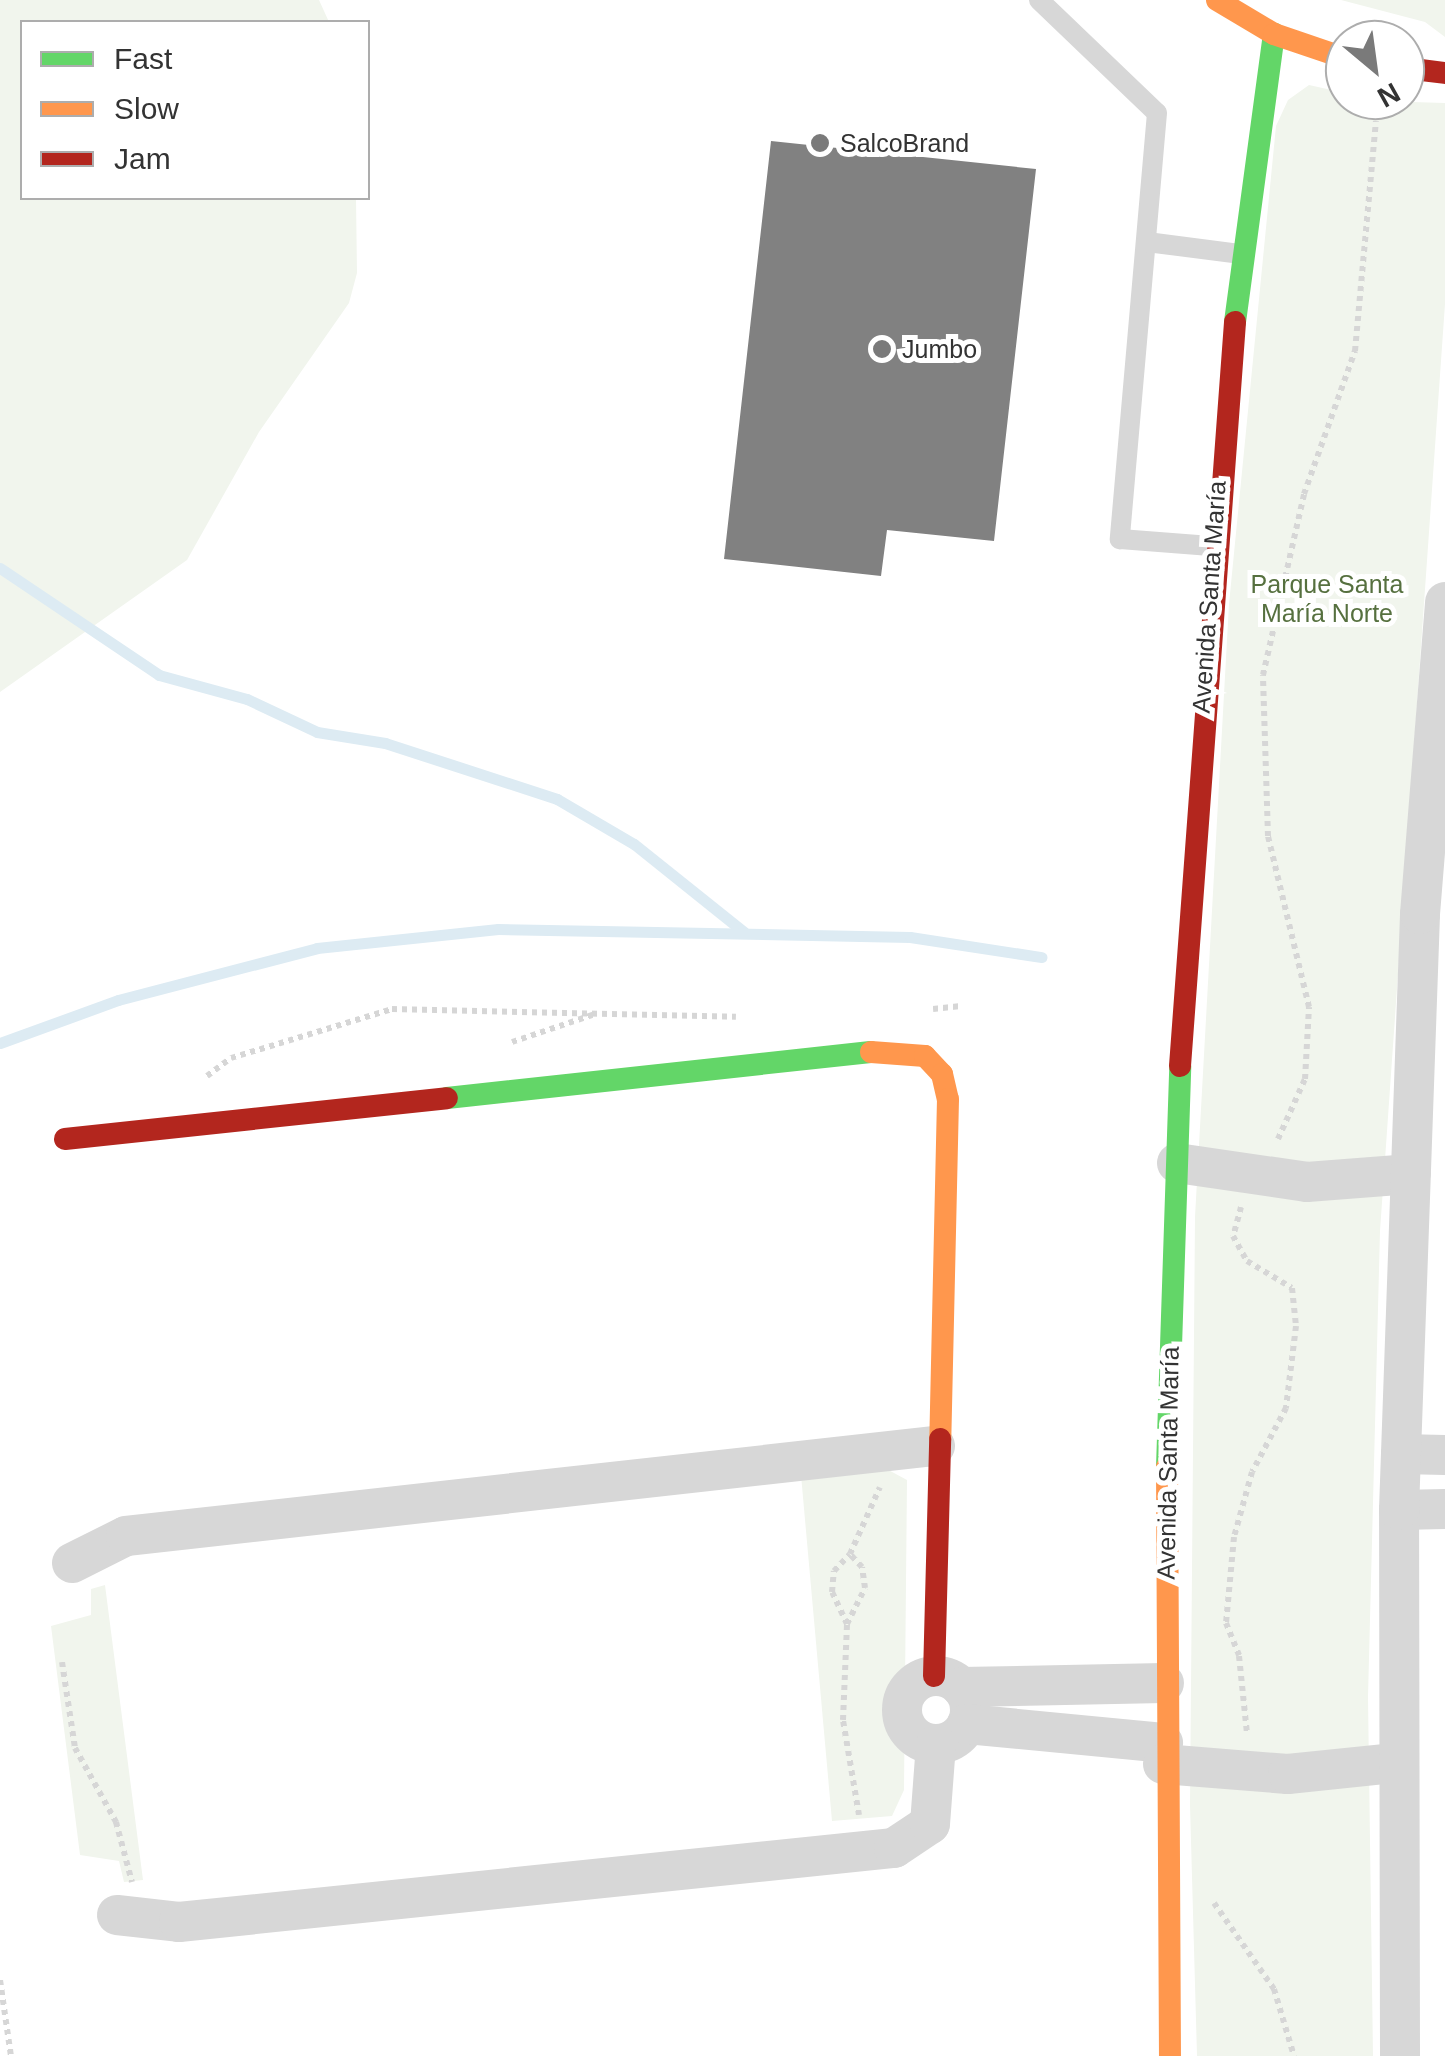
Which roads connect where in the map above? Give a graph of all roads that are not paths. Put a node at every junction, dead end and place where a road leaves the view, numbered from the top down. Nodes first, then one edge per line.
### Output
1 (1040, 0) edge
2 (1216, 0) edge
3 (1274, 34) junction
4 (1325, 51) edge
5 (1147, 242) junction
6 (1241, 254) junction
7 (1213, 546) junction
8 (1445, 602) edge
9 (65, 1140) dead end
10 (1176, 1163) junction
11 (1411, 1174) junction
12 (935, 1446) junction
13 (1401, 1454) junction
14 (1445, 1456) edge
15 (1445, 1509) edge
16 (1398, 1510) junction
17 (72, 1563) dead end
18 (1164, 1683) junction
19 (950, 1708) junction
20 (1163, 1753) junction
21 (1395, 1764) junction
22 (132, 1918) road end
23 (1170, 2056) edge
24 (1400, 2056) edge

1 - 5 lane
2 - 3 street
3 - 4 street
3 - 6 street, Avenida Santa María
5 - 6 lane
5 - 7 lane
6 - 7 street, Avenida Santa María
7 - 10 street, Avenida Santa María
8 - 11 street
9 - 12 street
10 - 11 street
10 - 18 street, Avenida Santa María
11 - 13 street
12 - 17 street
12 - 19 street
13 - 14 street
13 - 16 street
15 - 16 street
16 - 21 street
18 - 19 street
18 - 20 street, Avenida Santa María
19 - 20 street
19 - 22 street
20 - 21 street
20 - 23 street, Avenida Santa María
21 - 24 street

